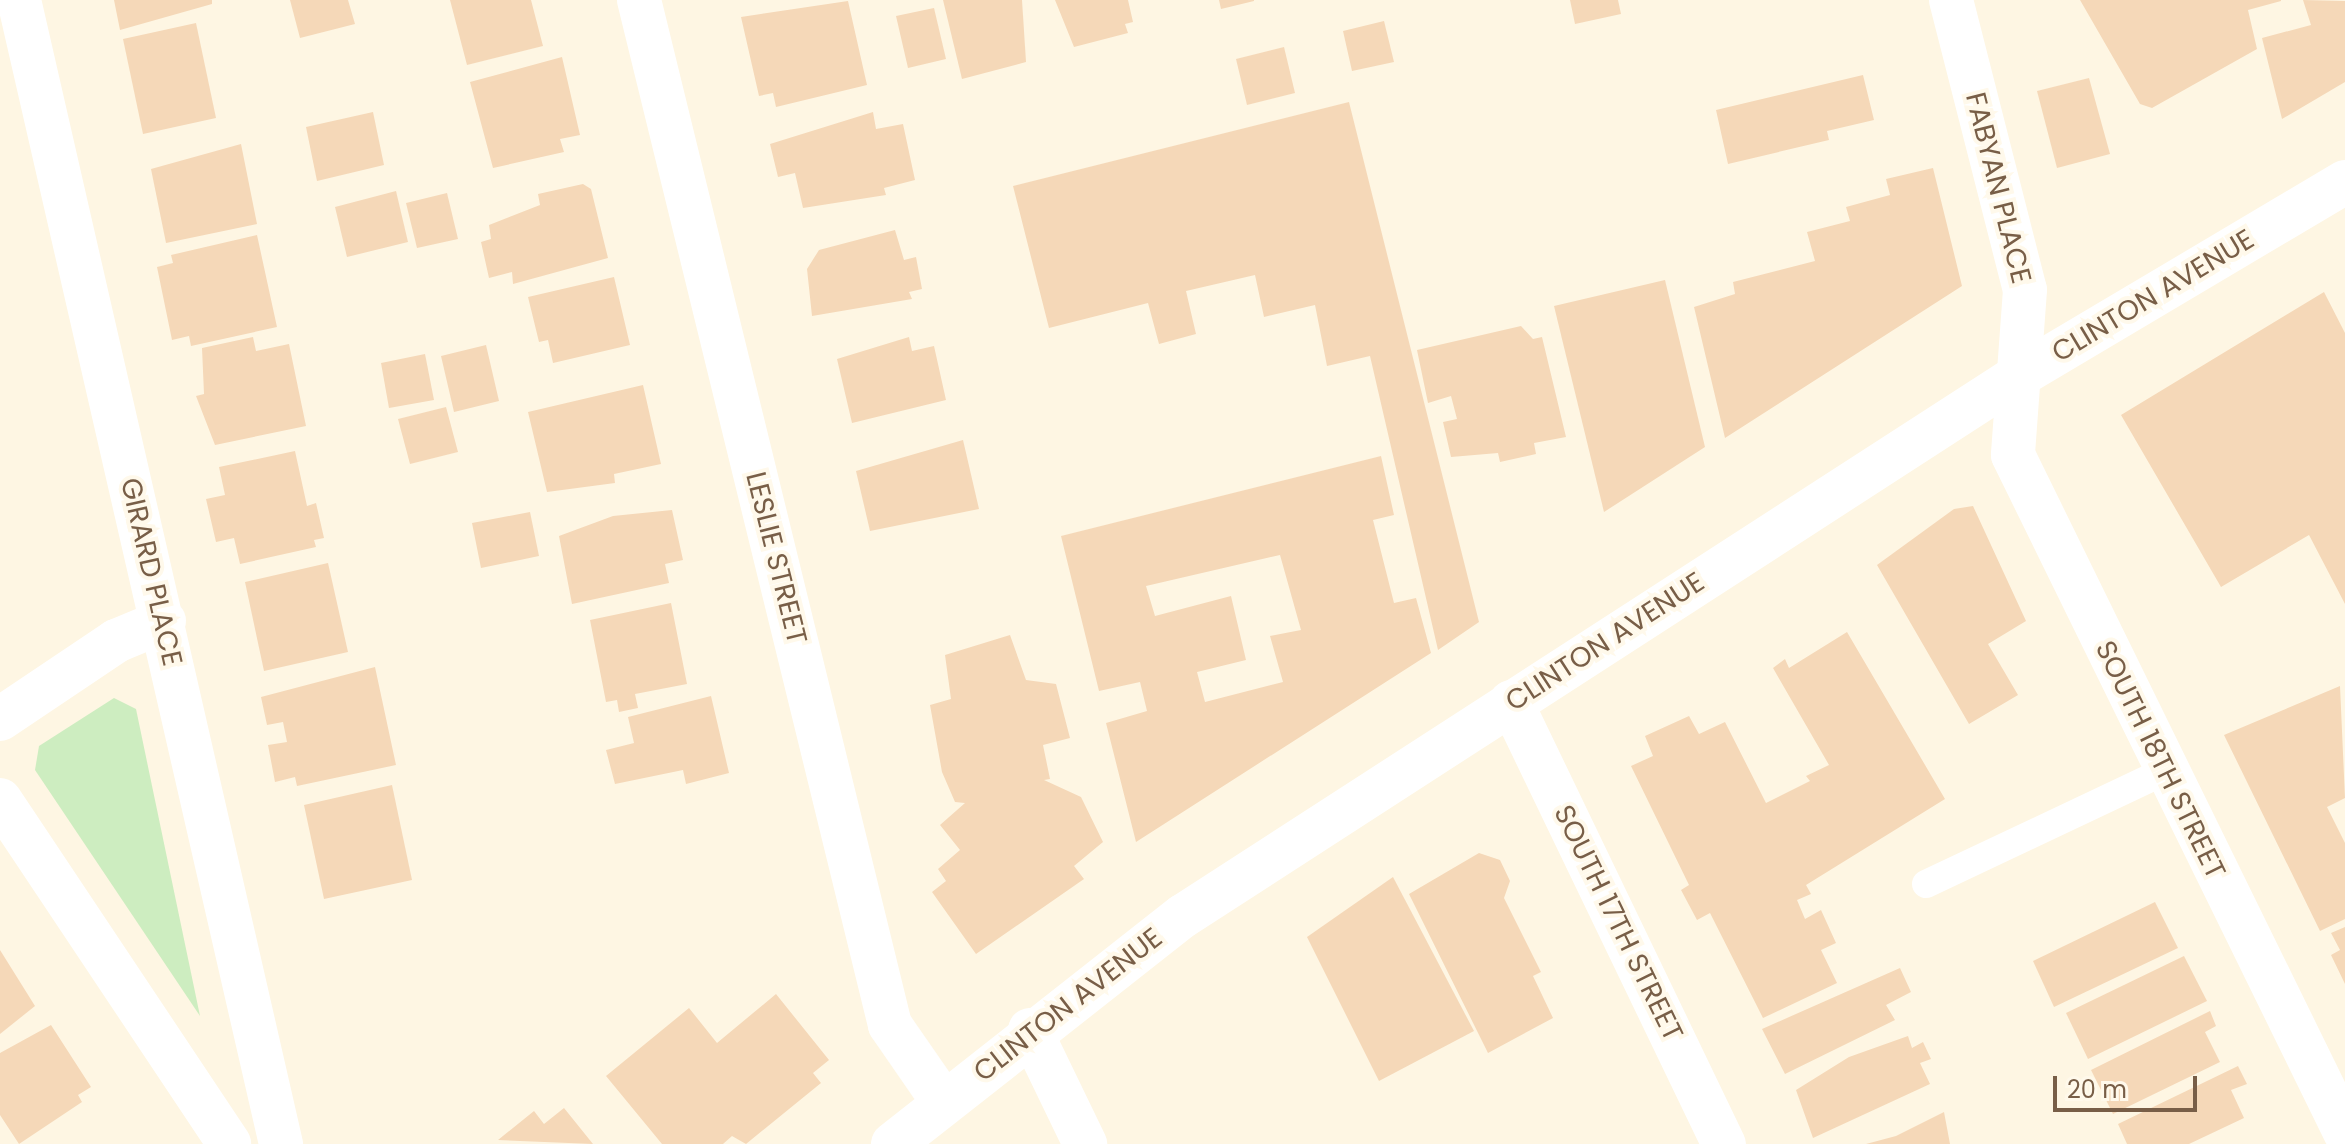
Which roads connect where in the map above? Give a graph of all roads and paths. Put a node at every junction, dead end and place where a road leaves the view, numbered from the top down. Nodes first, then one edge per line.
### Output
1 (19, 0) edge
2 (639, 0) edge
3 (1951, 0) edge
4 (2345, 182) edge
5 (2015, 378) junction
6 (164, 621) junction
7 (1511, 702) junction
8 (0, 719) edge
9 (2163, 772) junction
10 (0, 800) edge
11 (1926, 884) dead end
12 (1030, 1030) junction
13 (944, 1103) junction
14 (2345, 1132) edge
15 (229, 1144) edge
16 (281, 1144) edge
17 (893, 1144) edge
18 (1085, 1144) edge
19 (1724, 1144) edge

1 - 6 street, GIRARD PLACE
2 - 13 street, LESLIE STREET
3 - 5 street, FABYAN PLACE
4 - 5 street, CLINTON AVENUE
5 - 7 street, CLINTON AVENUE
5 - 9 street, SOUTH 18TH STREET
6 - 8 street
6 - 16 street, GIRARD PLACE
7 - 12 street, CLINTON AVENUE
7 - 19 street, SOUTH 17TH STREET
9 - 11 lane
9 - 14 street, SOUTH 18TH STREET
10 - 15 street
12 - 13 street, CLINTON AVENUE
12 - 18 street
13 - 17 street, CLINTON AVENUE

